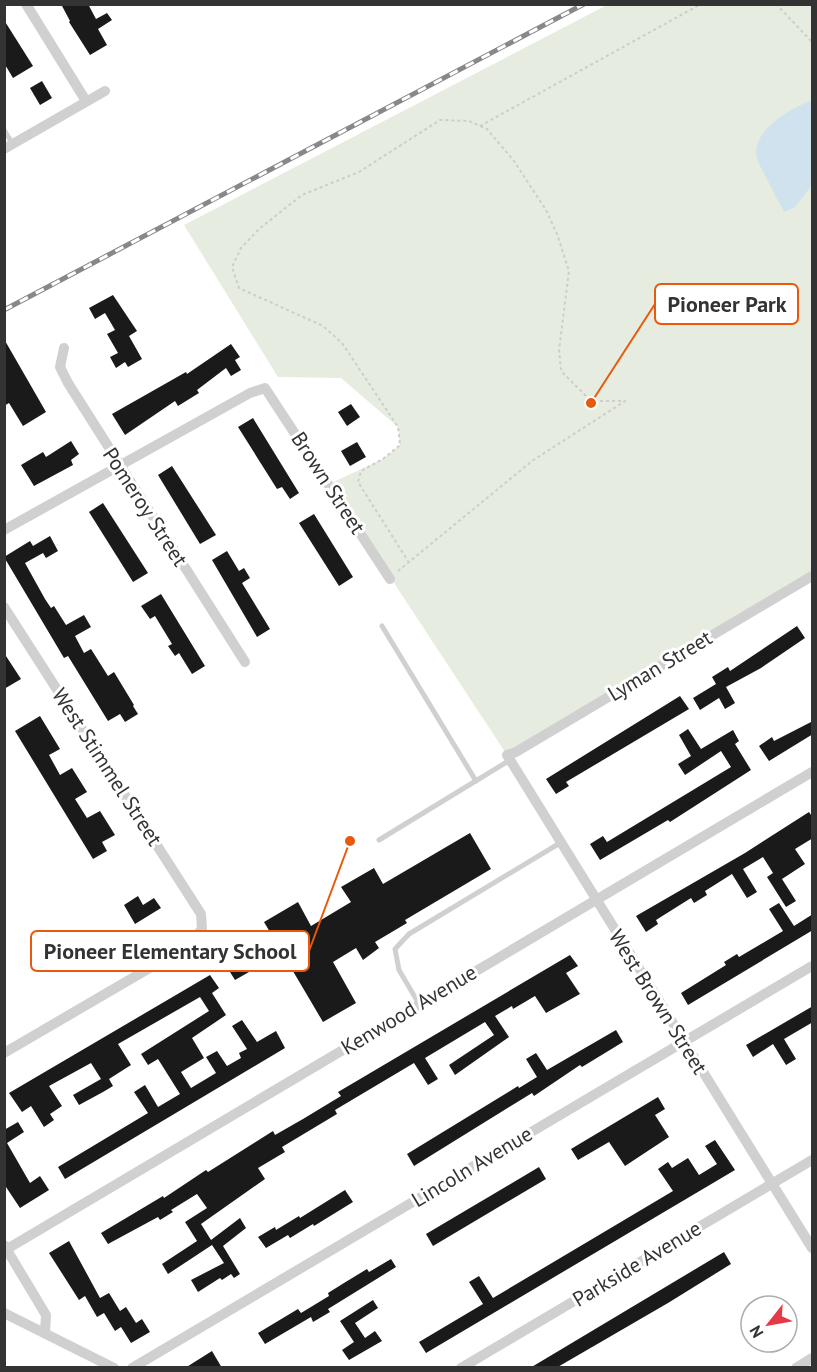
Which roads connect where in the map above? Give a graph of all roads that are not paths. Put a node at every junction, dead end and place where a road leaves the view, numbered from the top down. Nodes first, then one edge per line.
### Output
1 (26, 4) edge
2 (105, 91) dead end
3 (86, 101) junction
4 (4, 130) edge
5 (9, 146) edge
6 (63, 348) dead end
7 (119, 467) junction
8 (4, 530) edge
9 (813, 576) edge
10 (390, 579) road end
11 (4, 607) edge
12 (382, 626) dead end
13 (245, 662) dead end
14 (508, 757) junction
15 (813, 772) edge
16 (476, 781) junction
17 (379, 840) dead end
18 (560, 843) junction
19 (595, 900) junction
20 (813, 966) edge
21 (419, 1004) junction
22 (683, 1042) junction
23 (4, 1053) edge
24 (813, 1160) edge
25 (772, 1184) junction
26 (6, 1247) edge
27 (813, 1248) edge
28 (4, 1313) edge
29 (45, 1332) junction
30 (813, 1358) edge
31 (114, 1368) edge
32 (132, 1368) edge
33 (461, 1368) edge
34 (796, 1368) edge

1 - 3 street
2 - 3 street
3 - 5 street
4 - 5 lane
6 - 7 street, Pomeroy Street
7 - 8 street
7 - 10 street, Brown Street
7 - 13 street, Pomeroy Street
9 - 14 street, Lyman Street
11 - 23 street, West Stimmel Street
12 - 16 lane
14 - 16 lane
14 - 18 street, West Brown Street
15 - 19 street, Kenwood Avenue
16 - 17 lane
18 - 19 street, West Brown Street
18 - 21 lane
19 - 21 street, Kenwood Avenue
19 - 22 street, West Brown Street
20 - 22 street, Lincoln Avenue
21 - 26 street, Kenwood Avenue
22 - 25 street, West Brown Street
22 - 32 street, Lincoln Avenue
24 - 25 street, Parkside Avenue
25 - 27 street, West Brown Street
25 - 33 street, Parkside Avenue
26 - 29 street
28 - 29 street
29 - 31 street
30 - 34 street

